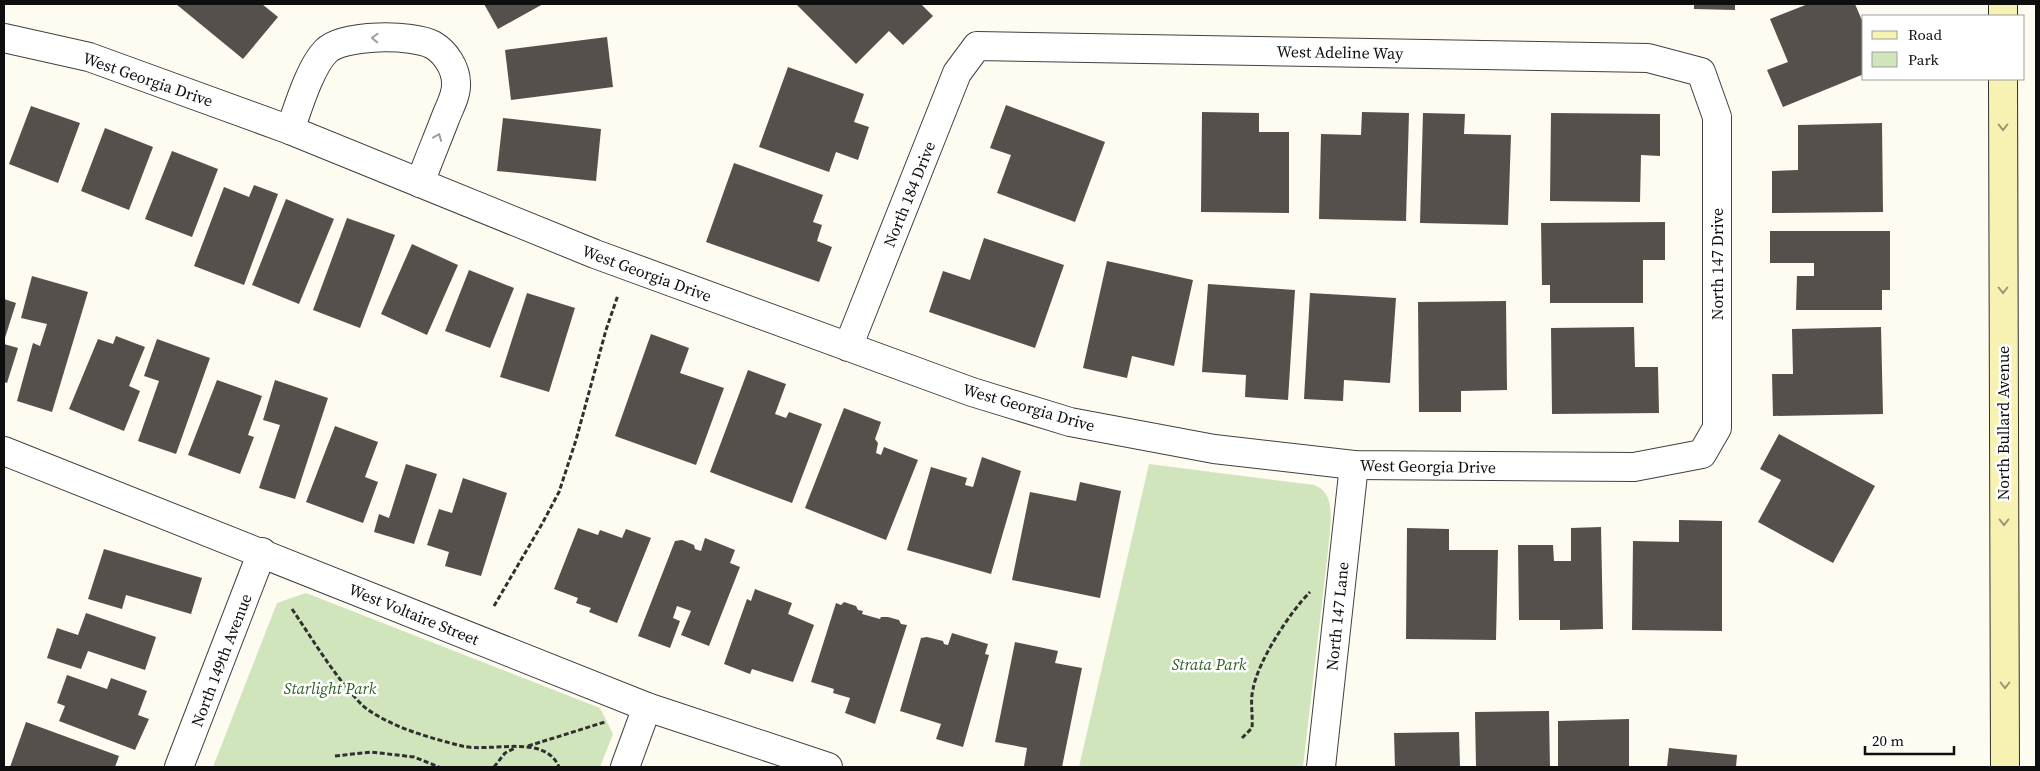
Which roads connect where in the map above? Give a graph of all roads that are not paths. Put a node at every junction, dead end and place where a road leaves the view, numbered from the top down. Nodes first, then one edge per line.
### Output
1 (4, 38) edge
2 (977, 46) joint
3 (1700, 72) joint
4 (2003, 80) edge
5 (290, 130) junction
6 (420, 182) junction
7 (848, 347) junction
8 (4, 451) edge
9 (1702, 454) joint
10 (1354, 465) junction
11 (262, 552) junction
12 (647, 707) junction
13 (179, 767) edge
14 (624, 767) edge
15 (828, 767) edge
16 (1321, 767) edge
17 (2005, 767) edge

1 - 5 street, West Georgia Drive
2 - 3 street, West Adeline Way
2 - 7 street, North 184 Drive
3 - 9 street, North 147 Drive
4 -> 17 main road, North Bullard Avenue
5 - 6 street, West Georgia Drive
6 -> 5 street
6 - 7 street, West Georgia Drive
7 - 10 street, West Georgia Drive
8 - 11 street, West Voltaire Street
9 - 10 street, West Georgia Drive
10 - 16 street, North 147 Lane
11 - 12 street, West Voltaire Street
11 - 13 street, North 149th Avenue
12 - 14 street
12 - 15 street, West Voltaire Street

